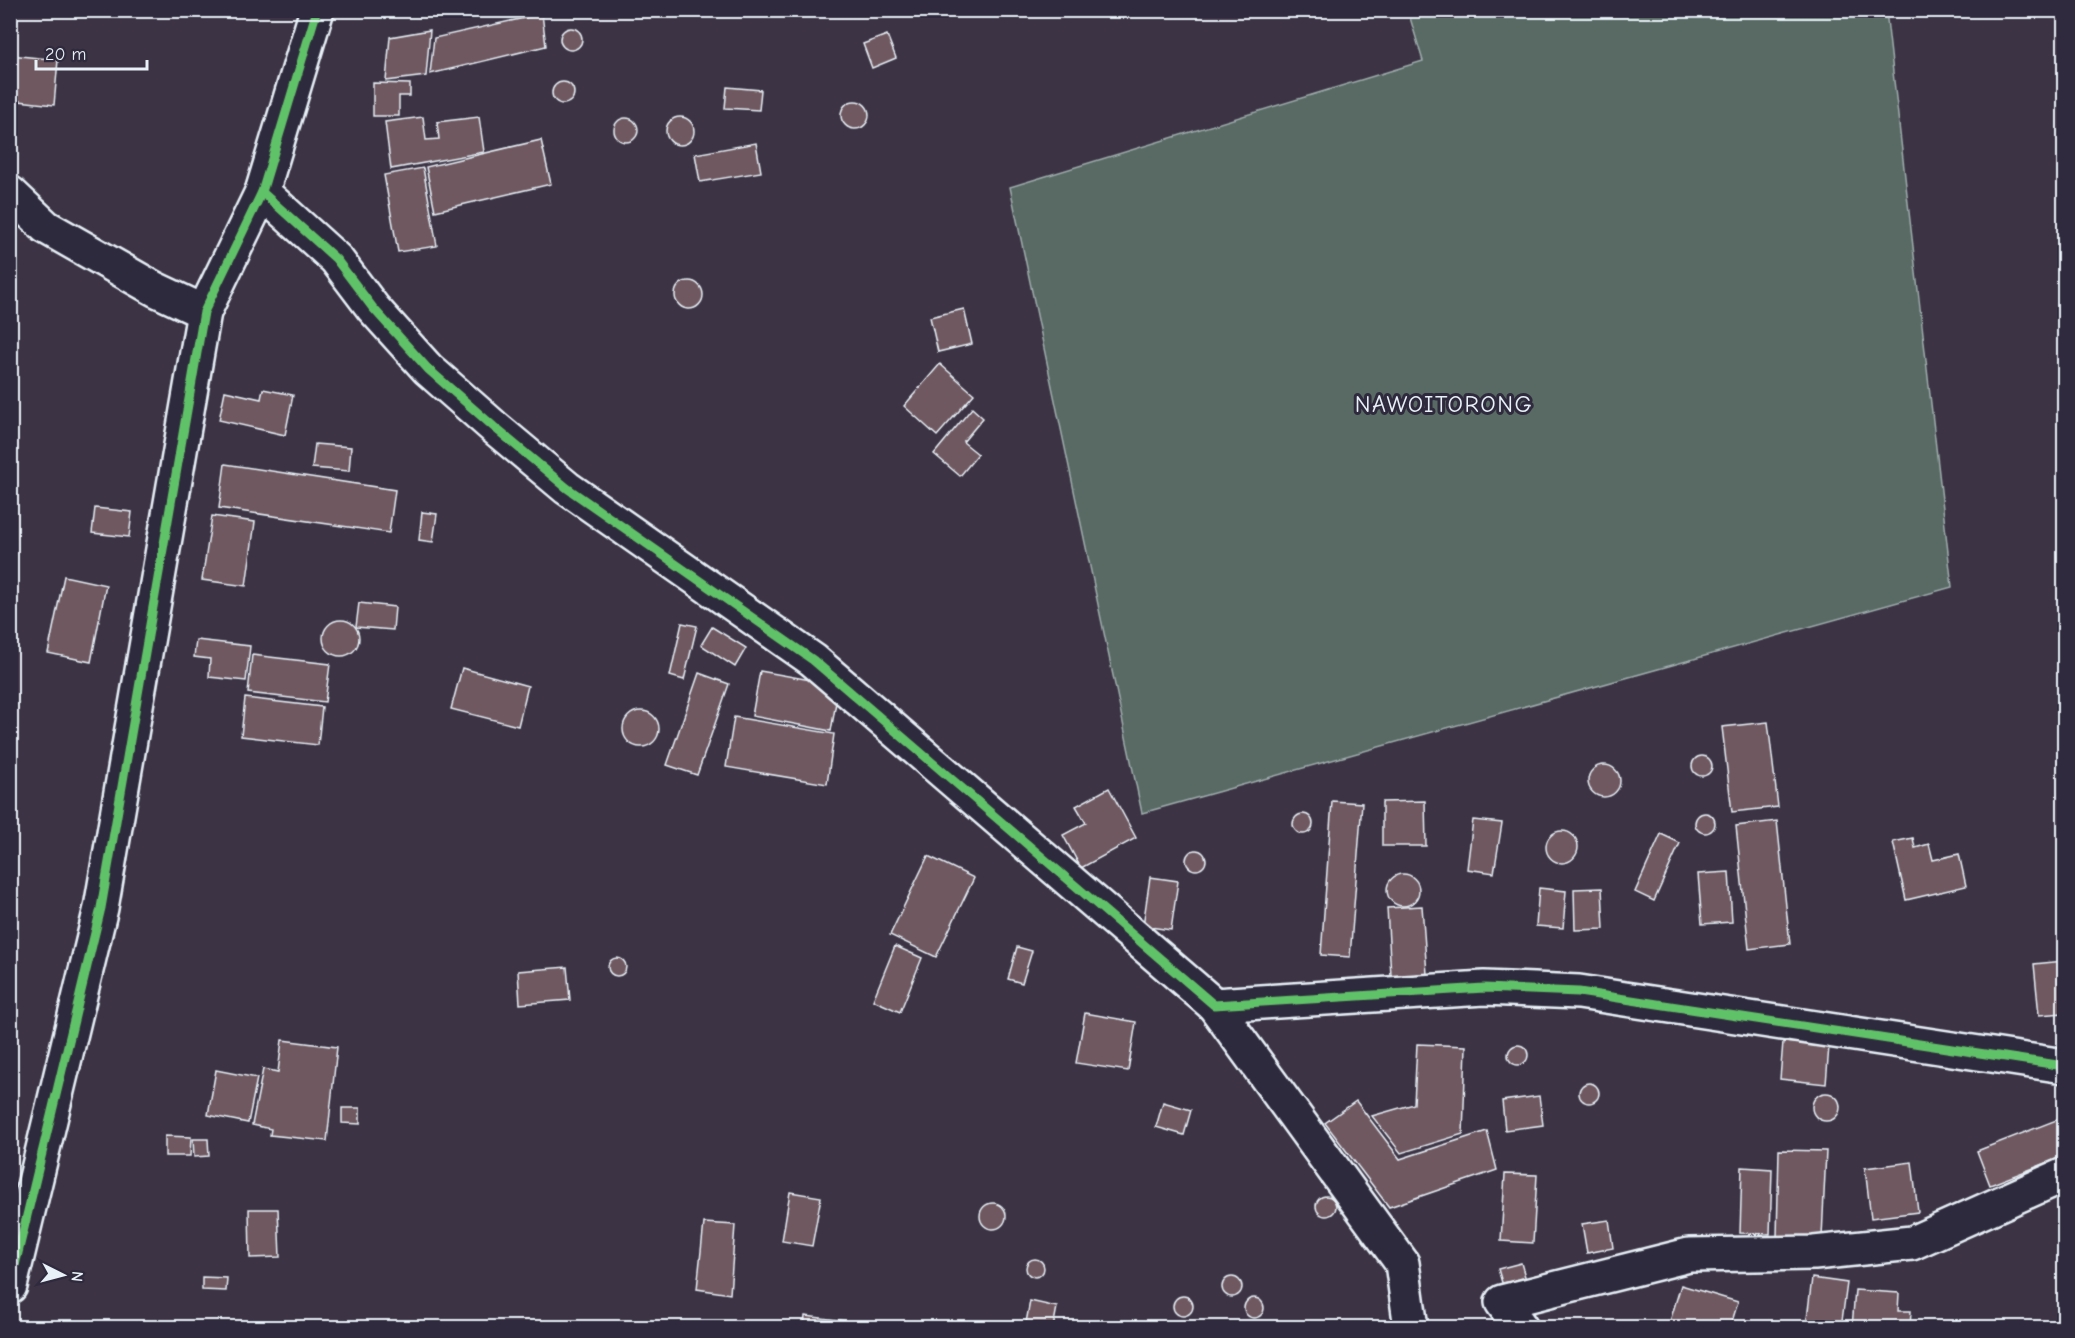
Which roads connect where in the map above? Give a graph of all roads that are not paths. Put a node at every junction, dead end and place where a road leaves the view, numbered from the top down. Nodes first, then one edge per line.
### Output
1 (317, 10) edge
2 (262, 192) junction
3 (10, 193) edge
4 (204, 312) junction
5 (1214, 1005) junction
6 (2064, 1066) edge
7 (2064, 1175) edge
8 (10, 1286) edge
9 (1411, 1328) edge
10 (1521, 1328) edge

1 - 2 street
2 - 4 street
2 - 5 street
3 - 4 street
4 - 8 street
5 - 6 street
5 - 9 street
7 - 10 street

